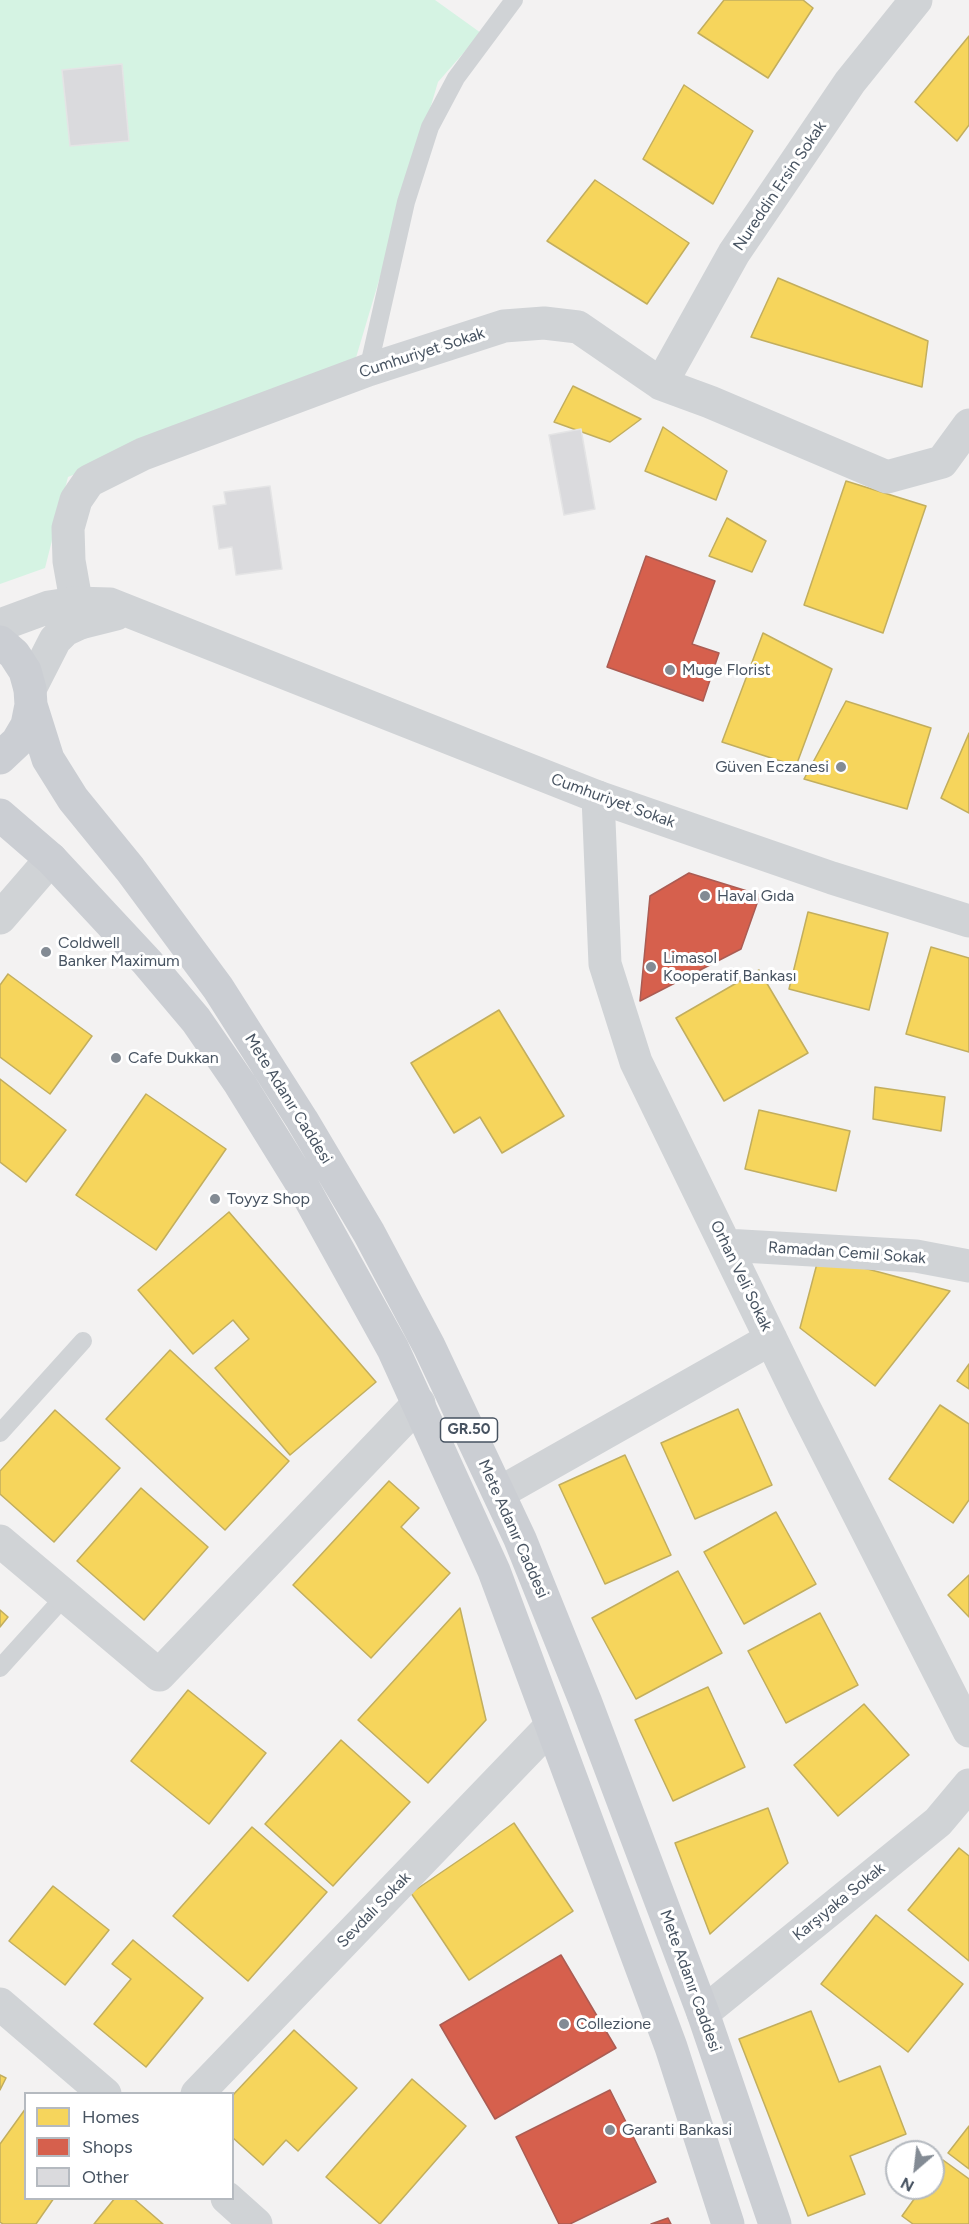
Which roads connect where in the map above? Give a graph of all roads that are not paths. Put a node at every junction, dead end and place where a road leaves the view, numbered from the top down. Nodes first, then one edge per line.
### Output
1 (514, 0) edge
2 (916, 0) edge
3 (368, 370) junction
4 (661, 384) junction
5 (969, 425) edge
6 (77, 613) junction
7 (0, 625) edge
8 (0, 642) edge
9 (31, 697) junction
10 (0, 758) edge
11 (598, 797) junction
12 (0, 815) edge
13 (51, 859) junction
14 (0, 918) edge
15 (969, 921) edge
16 (726, 1245) junction
17 (969, 1266) edge
18 (771, 1339) junction
19 (83, 1341) dead end
20 (419, 1403) junction
21 (0, 1434) edge
22 (498, 1493) junction
23 (0, 1541) edge
24 (65, 1596) junction
25 (0, 1668) edge
26 (551, 1726) junction
27 (969, 1731) edge
28 (969, 1785) edge
29 (0, 2004) edge
30 (703, 2013) junction
31 (103, 2092) edge
32 (199, 2092) edge
33 (728, 2224) edge
34 (775, 2224) edge

1 - 3 lane
2 - 4 street, Nureddin Ersin Sokak
3 - 4 street, Cumhuriyet Sokak
3 - 6 street, Cumhuriyet Sokak
4 - 5 street, Cumhuriyet Sokak
6 - 7 street
6 - 9 street
6 - 11 street, Cumhuriyet Sokak
8 - 9 main road, GR.50
9 - 10 main road
9 - 22 main road, Mete Adanır Caddesi / GR.50
11 - 15 street, Cumhuriyet Sokak
11 - 16 street, Orhan Veli Sokak
12 - 13 main road, Mete Adanır Caddesi / GR.50
13 - 14 street
13 - 20 main road, Mete Adanır Caddesi / GR.50
16 - 17 street, Ramadan Cemil Sokak
16 - 18 street, Orhan Veli Sokak
18 - 22 street
18 - 27 street, Orhan Veli Sokak
19 - 21 lane
20 - 24 street
20 - 26 main road, Mete Adanır Caddesi / GR.50
22 - 30 main road, Mete Adanır Caddesi / GR.50
23 - 24 street
24 - 25 lane
26 - 32 street, Sevdalı Sokak
26 - 33 main road, Mete Adanır Caddesi / GR.50
28 - 30 street, Karşıyaka Sokak
29 - 31 street
30 - 34 main road, Mete Adanır Caddesi / GR.50

